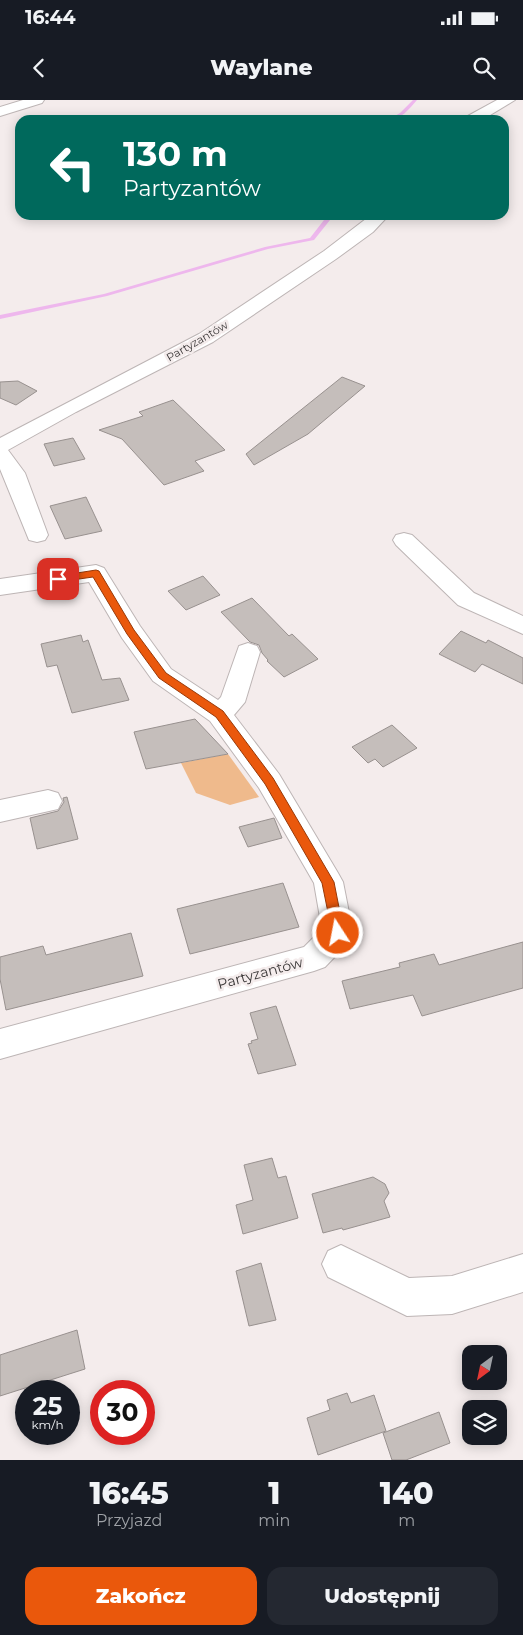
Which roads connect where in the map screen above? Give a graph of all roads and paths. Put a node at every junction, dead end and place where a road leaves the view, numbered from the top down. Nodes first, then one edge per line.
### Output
1 (37, 100) edge
2 (508, 100) edge
3 (0, 112) edge
4 (480, 115) edge
5 (375, 220) edge
6 (0, 446) edge
7 (0, 454) edge
8 (37, 535) dead end
9 (404, 540) dead end
10 (0, 587) edge
11 (523, 626) edge
12 (248, 652) dead end
13 (219, 714) junction
14 (48, 801) dead end
15 (0, 811) edge
16 (0, 1044) edge
17 (341, 1264) dead end
18 (523, 1274) edge

1 - 3 street
2 - 4 street
5 - 6 street, Partyzantów
7 - 8 street
9 - 11 street
10 - 13 street, Partyzantów
12 - 13 street
13 - 16 street, Partyzantów
14 - 15 street
17 - 18 street

